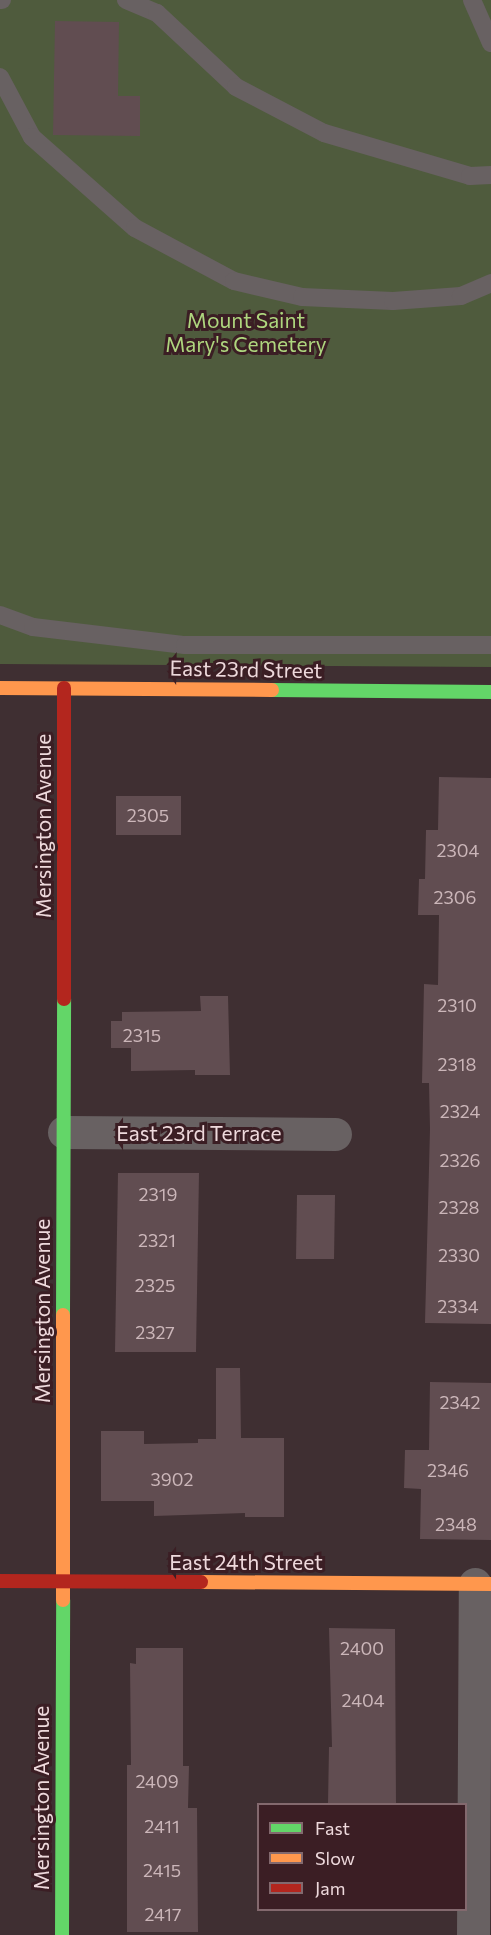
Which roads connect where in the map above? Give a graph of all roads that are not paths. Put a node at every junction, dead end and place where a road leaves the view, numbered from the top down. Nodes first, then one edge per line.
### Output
1 (126, 0) edge
2 (472, 0) edge
3 (152, 7) edge
4 (491, 43) edge
5 (0, 77) edge
6 (491, 175) edge
7 (491, 284) edge
8 (0, 615) edge
9 (491, 645) edge
10 (0, 688) edge
11 (64, 688) junction
12 (491, 692) edge
13 (64, 1132) junction
14 (335, 1134) dead end
15 (0, 1581) edge
16 (62, 1582) junction
17 (483, 1584) edge
18 (62, 1935) edge
19 (473, 1935) edge

1 - 3 lane
2 - 4 lane
3 - 6 lane
5 - 7 lane
8 - 9 lane
10 - 11 street, East 23rd Street
11 - 12 street, East 23rd Street
11 - 13 street, Mersington Avenue
13 - 14 street, East 23rd Terrace
13 - 16 street, Mersington Avenue
15 - 16 street, East 24th Street
16 - 17 street, East 24th Street
16 - 18 street, Mersington Avenue
17 - 19 street

